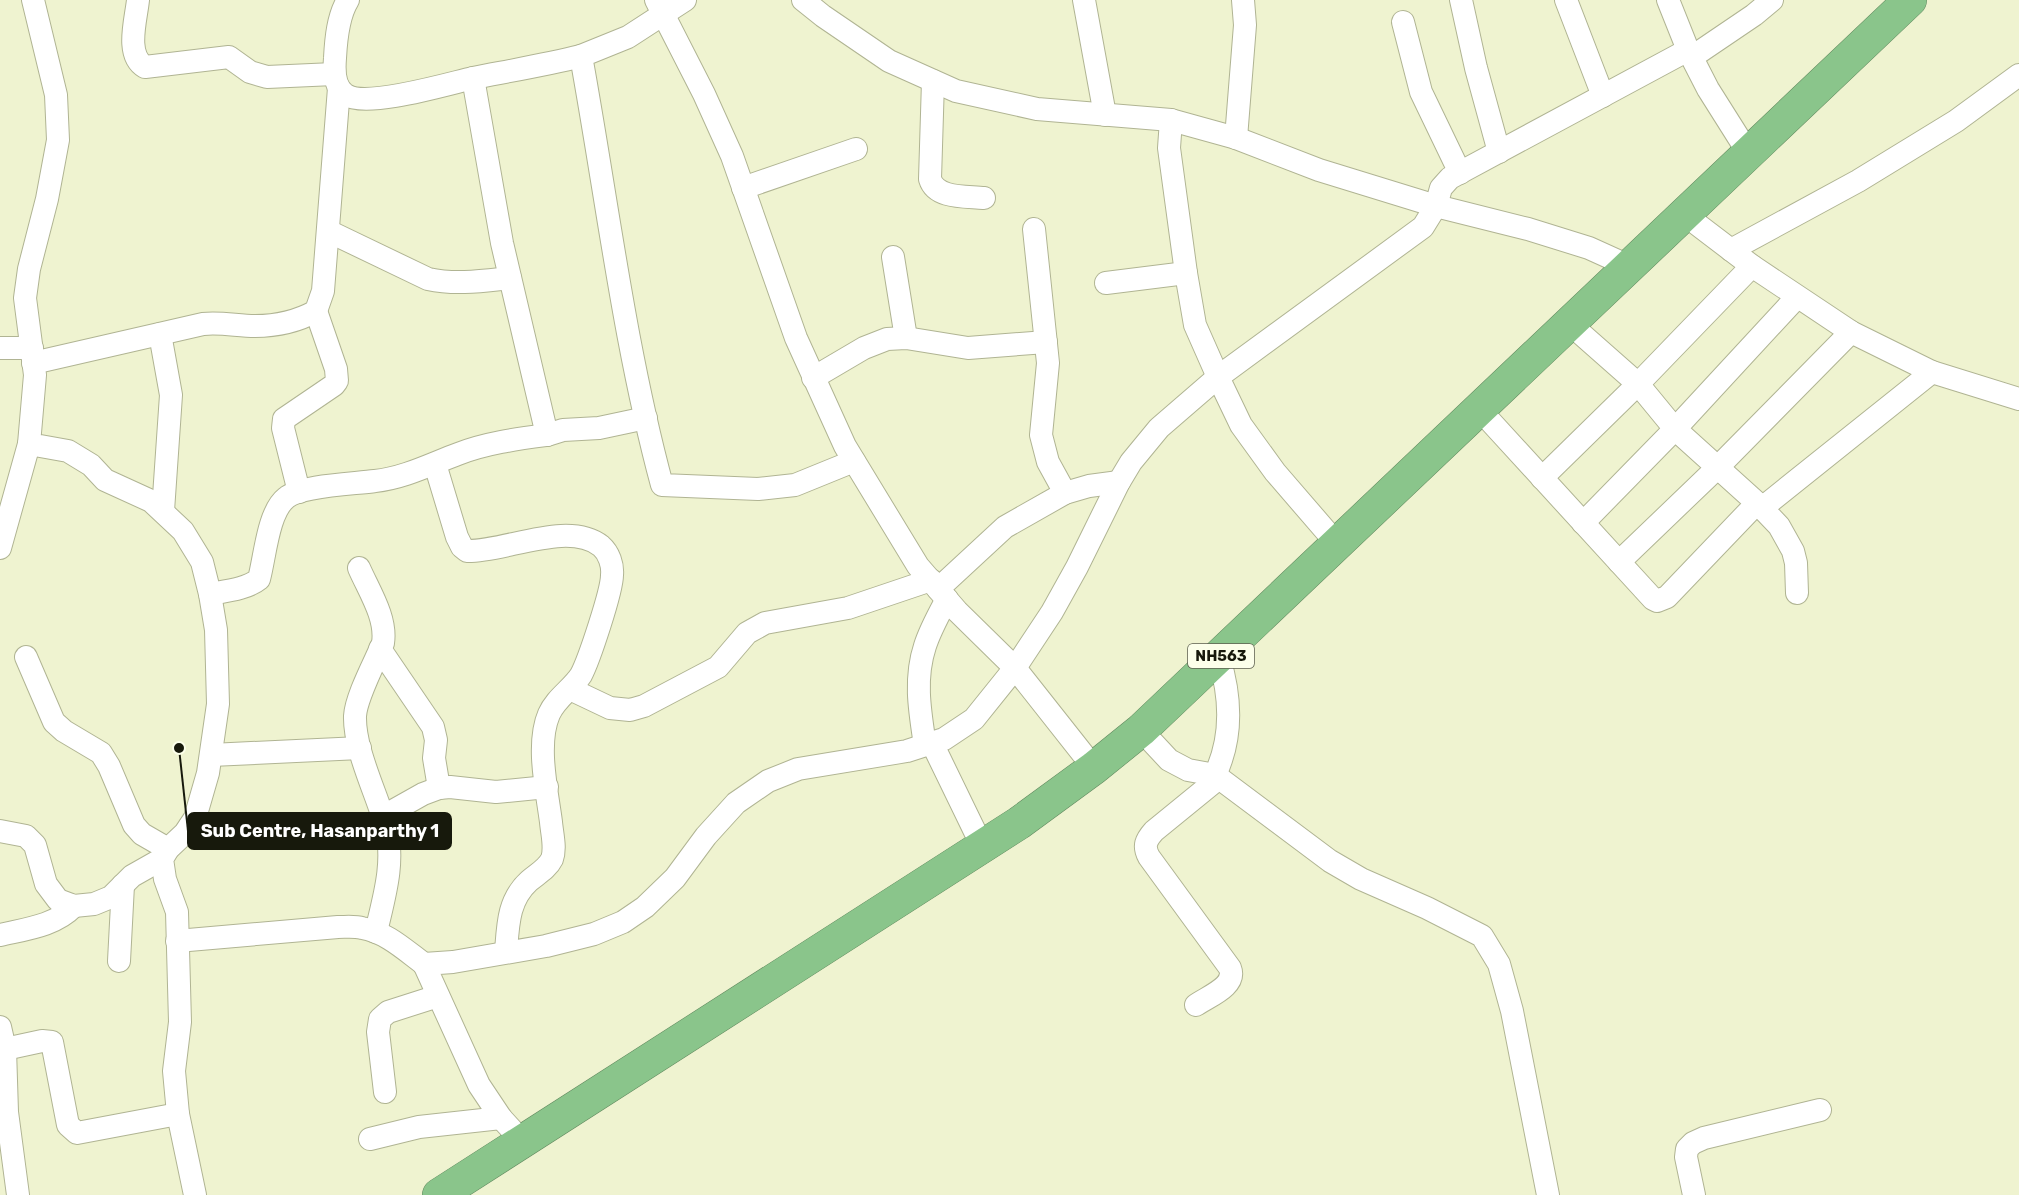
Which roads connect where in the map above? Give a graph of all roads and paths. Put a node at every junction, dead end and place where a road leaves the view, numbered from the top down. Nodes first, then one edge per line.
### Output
1 (33, 0) edge
2 (138, 0) edge
3 (348, 0) edge
4 (685, 0) edge
5 (803, 0) edge
6 (1084, 0) edge
7 (1243, 0) edge
8 (1461, 0) edge
9 (1566, 0) edge
10 (1668, 0) edge
11 (1772, 0) edge
12 (1911, 0) edge
13 (660, 7) edge
14 (1403, 22) dead end
15 (1690, 54) junction
16 (581, 56) junction
17 (2019, 75) edge
18 (473, 78) junction
19 (337, 81) junction
20 (933, 81) junction
21 (1603, 96) junction
22 (1105, 115) junction
23 (1171, 120) junction
24 (1236, 138) junction
25 (856, 149) dead end
26 (1499, 152) junction
27 (1749, 154) junction
28 (1460, 172) junction
29 (743, 188) junction
30 (984, 198) dead end
31 (1436, 206) junction
32 (1685, 215) junction
33 (1034, 229) dead end
34 (328, 231) junction
35 (1731, 250) junction
36 (892, 257) dead end
37 (1752, 266) junction
38 (1631, 267) junction
39 (1186, 273) junction
40 (510, 278) junction
41 (1106, 283) dead end
42 (1797, 297) junction
43 (316, 311) junction
44 (1570, 324) junction
45 (1851, 332) junction
46 (160, 334) junction
47 (906, 338) junction
48 (1046, 342) junction
49 (0, 348) edge
50 (32, 356) junction
51 (1932, 372) junction
52 (1218, 377) junction
53 (813, 378) junction
54 (1638, 384) junction
55 (2019, 399) edge
56 (1480, 410) junction
57 (646, 418) junction
58 (1675, 429) junction
59 (547, 435) junction
60 (29, 444) junction
61 (854, 461) junction
62 (435, 464) junction
63 (1718, 467) junction
64 (1542, 478) junction
65 (1119, 482) junction
66 (299, 492) junction
67 (1065, 493) junction
68 (1760, 505) junction
69 (164, 511) junction
70 (1583, 523) junction
71 (1338, 545) junction
72 (0, 548) edge
73 (1619, 562) junction
74 (359, 568) dead end
75 (939, 590) junction
76 (1797, 593) dead end
77 (210, 594) junction
78 (380, 649) junction
79 (26, 657) dead end
80 (1219, 658) junction
81 (1016, 668) junction
82 (570, 689) junction
83 (1141, 730) junction
84 (928, 744) junction
85 (360, 748) junction
86 (211, 755) junction
87 (1094, 768) junction
88 (1217, 776) junction
89 (547, 787) junction
90 (439, 788) junction
91 (382, 816) junction
92 (190, 826) junction
93 (0, 831) edge
94 (272, 831) dead end
95 (982, 846) junction
96 (165, 854) junction
97 (123, 885) junction
98 (74, 906) junction
99 (376, 932) junction
100 (0, 935) edge
101 (177, 941) junction
102 (506, 952) junction
103 (119, 961) dead end
104 (424, 964) junction
105 (438, 996) junction
106 (1196, 1005) dead end
107 (2, 1038) edge
108 (385, 1092) dead end
109 (1820, 1110) dead end
110 (178, 1114) junction
111 (501, 1118) junction
112 (370, 1139) dead end
113 (5, 1141) edge
114 (523, 1142) junction
115 (18, 1195) edge
116 (195, 1195) edge
117 (439, 1195) edge
118 (1548, 1195) edge
119 (1694, 1195) edge

1 - 50 street
2 - 19 street
3 - 19 street
4 - 13 street
5 - 20 street
6 - 22 street
7 - 24 street
8 - 26 street
9 - 21 street
10 - 15 street
11 - 15 street
12 - 27 highway, NH563
13 - 16 street
13 - 29 street
14 - 28 street
15 - 21 street
15 - 27 street
16 - 18 street
16 - 57 street
17 - 35 street
18 - 19 street
18 - 40 street
19 - 34 street
20 - 22 street
20 - 30 street
21 - 26 street
22 - 23 street
23 - 24 street
23 - 39 street
24 - 31 street
25 - 29 street
26 - 28 street
27 - 32 highway, NH563
28 - 31 street
29 - 53 street
31 - 38 street
31 - 52 street
32 - 35 street
32 - 38 highway, NH563
33 - 48 street
34 - 40 street
34 - 43 street
35 - 37 street
36 - 47 street
37 - 42 street
37 - 54 street
38 - 44 highway, NH563
39 - 41 street
39 - 52 street
40 - 59 street
42 - 45 street
42 - 58 street
43 - 46 street
43 - 66 street
44 - 54 street
44 - 56 highway, NH563
45 - 51 street
45 - 63 street
46 - 50 street
46 - 69 street
47 - 48 street
47 - 53 street
48 - 67 street
49 - 50 street
50 - 60 street
51 - 55 street
51 - 68 street
52 - 65 street
52 - 71 street
53 - 61 street
54 - 58 street
54 - 64 street
56 - 64 street
56 - 71 highway, NH563
57 - 59 street
57 - 61 street
58 - 63 street
58 - 70 street
59 - 62 street
60 - 69 street
60 - 72 street
61 - 75 street
62 - 66 street
62 - 82 street
63 - 68 street
63 - 73 street
64 - 70 street
65 - 67 street
65 - 81 street
66 - 77 street
67 - 75 street
68 - 73 street
68 - 76 street
69 - 77 street
70 - 73 street
71 - 80 highway, NH563
74 - 78 street
75 - 81 street
75 - 82 street
75 - 84 street
77 - 86 street
78 - 85 street
78 - 90 street
79 - 96 street
80 - 83 highway, NH563
80 - 88 street
81 - 84 street
81 - 87 street
82 - 89 street
83 - 87 highway, NH563
83 - 88 street
84 - 95 street
84 - 102 street
85 - 86 street
85 - 91 street
86 - 92 street
87 - 95 highway, NH563
88 - 106 street
88 - 118 street
89 - 90 street
89 - 102 street
90 - 91 street
91 - 99 street
92 - 94 street
92 - 96 street
93 - 98 street
95 - 114 highway, NH563
96 - 97 street
96 - 101 street
97 - 98 street
97 - 103 street
98 - 100 street
99 - 101 street
99 - 104 street
101 - 110 street
102 - 104 street
104 - 105 street
105 - 108 street
105 - 111 street
107 - 110 street
107 - 113 street
109 - 119 street
110 - 116 street
111 - 112 street
111 - 114 street
113 - 115 street
114 - 117 highway, NH563

